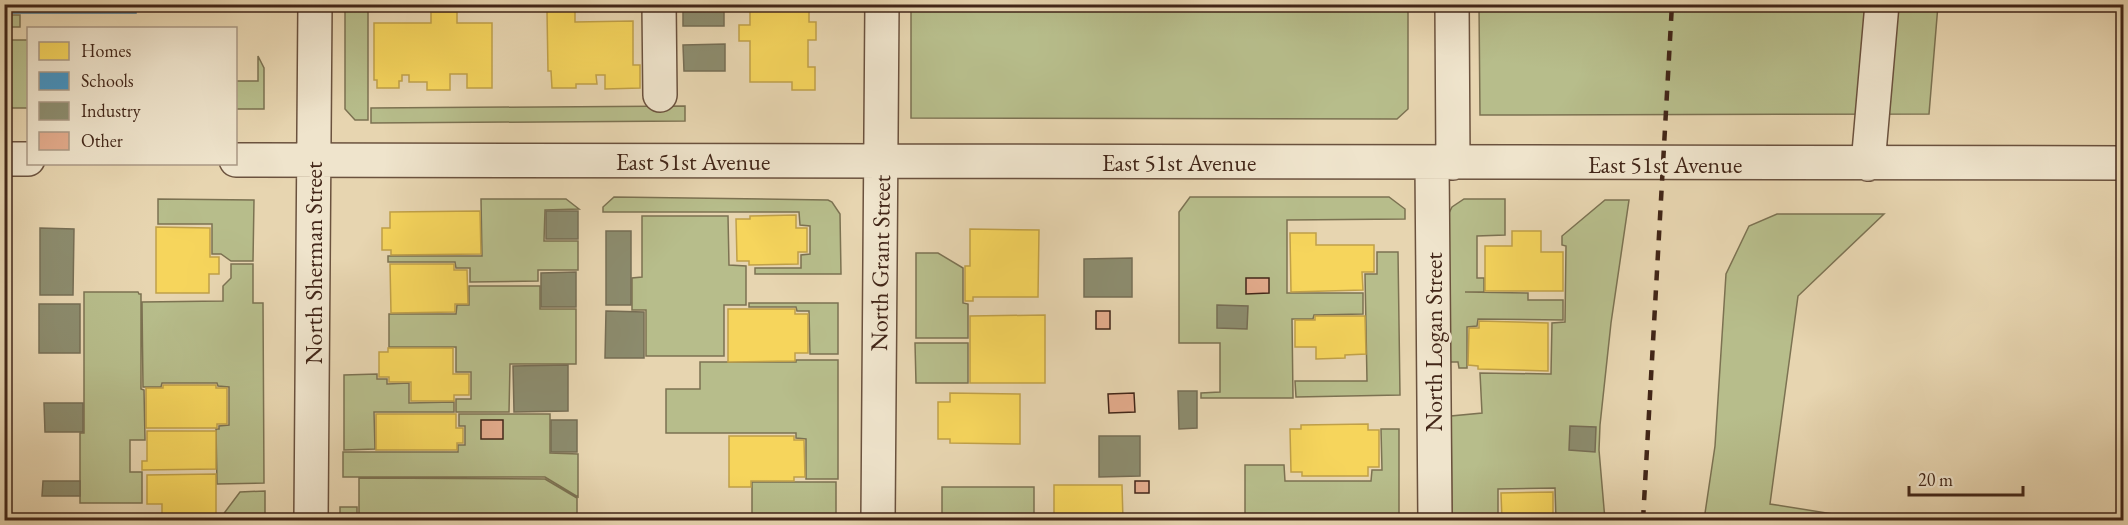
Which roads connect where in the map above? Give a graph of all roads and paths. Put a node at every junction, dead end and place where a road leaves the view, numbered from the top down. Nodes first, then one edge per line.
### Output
1 (315, 4) edge
2 (659, 4) edge
3 (882, 4) edge
4 (1452, 4) edge
5 (1882, 4) edge
6 (660, 95) dead end
7 (4, 159) edge
8 (27, 159) edge
9 (237, 160) edge
10 (314, 160) junction
11 (881, 162) junction
12 (1443, 163) junction
13 (2124, 163) edge
14 (1868, 164) junction
15 (311, 520) edge
16 (878, 520) edge
17 (1435, 520) edge

1 - 10 street, North Sherman Street
2 - 6 street
3 - 11 street, North Grant Street
4 - 12 street, North Logan Street
5 - 14 street
7 - 8 street
9 - 10 street, East 51st Avenue
10 - 11 street, East 51st Avenue
10 - 15 street, North Sherman Street
11 - 12 street, East 51st Avenue
11 - 16 street, North Grant Street
12 - 14 street, East 51st Avenue
12 - 17 street, North Logan Street
13 - 14 street, East 51st Avenue

